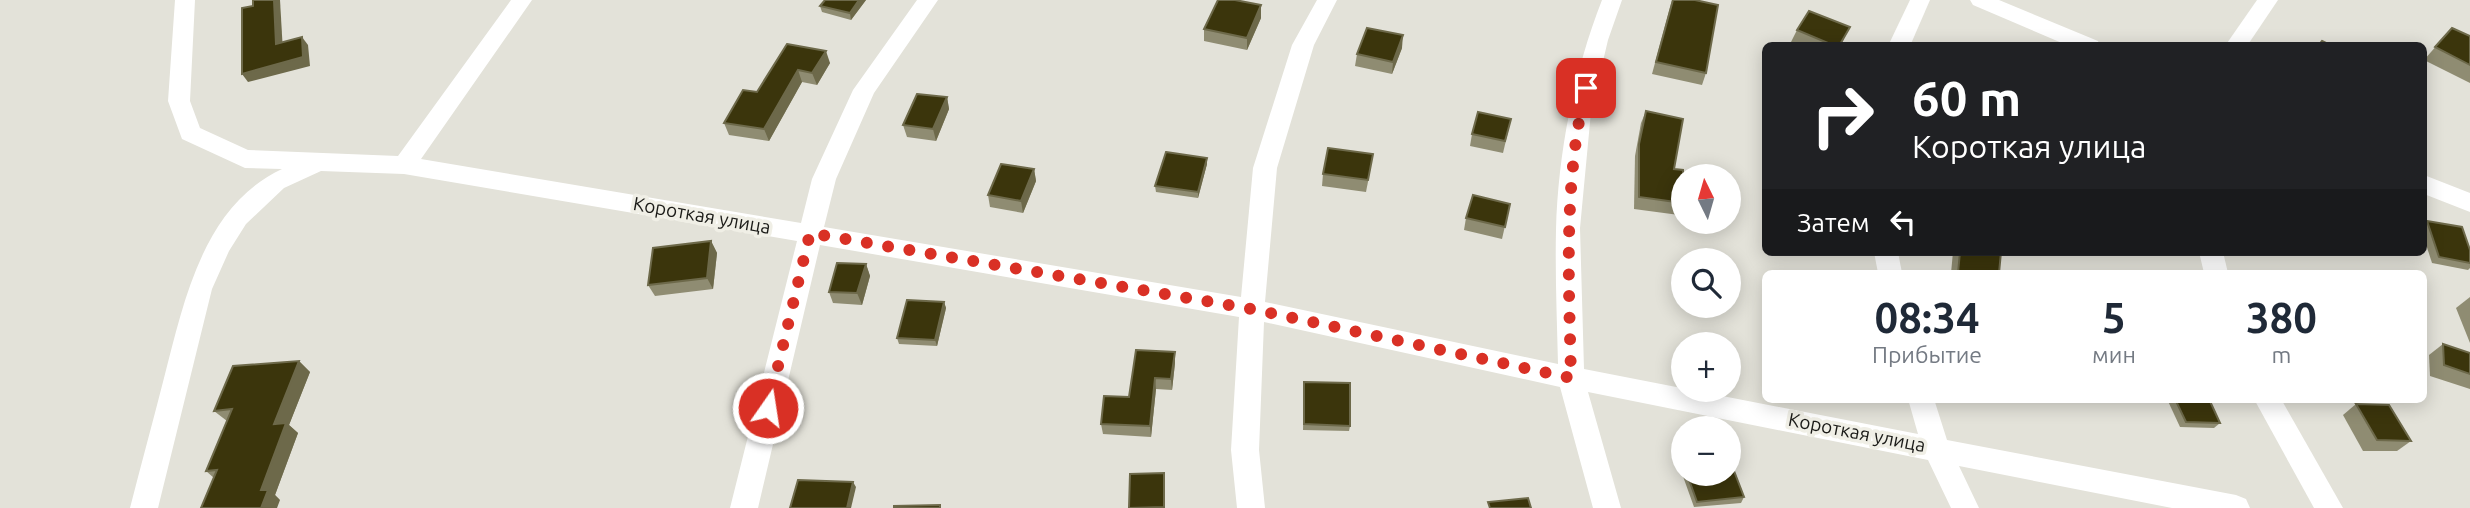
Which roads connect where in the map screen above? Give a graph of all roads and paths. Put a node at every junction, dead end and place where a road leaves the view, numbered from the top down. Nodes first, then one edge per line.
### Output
1 (185, 0) edge
2 (522, 0) edge
3 (928, 0) edge
4 (1327, 0) edge
5 (1612, 0) edge
6 (1920, 0) edge
7 (1980, 0) edge
8 (2267, 0) edge
9 (1901, 42) edge
10 (2080, 42) edge
11 (2238, 42) edge
12 (320, 162) junction
13 (404, 164) junction
14 (2427, 185) edge
15 (2470, 203) edge
16 (810, 233) junction
17 (1252, 309) junction
18 (1571, 378) junction
19 (1922, 403) edge
20 (2269, 403) edge
21 (1936, 448) junction
22 (144, 508) edge
23 (744, 508) edge
24 (1251, 508) edge
25 (1607, 508) edge
26 (1965, 508) edge
27 (2236, 508) edge
28 (2329, 508) edge

1 - 12 street, Короткая улица
2 - 13 street
3 - 16 street
4 - 17 street
5 - 18 street
6 - 9 street
7 - 10 street
8 - 11 street
12 - 13 street, Короткая улица
12 - 22 street
13 - 16 street, Короткая улица
14 - 15 street
16 - 17 street, Короткая улица
16 - 23 street
17 - 18 street, Короткая улица
17 - 24 street
18 - 21 street, Короткая улица
18 - 25 street
19 - 21 street
20 - 28 street
21 - 26 street
21 - 27 street, Короткая улица

